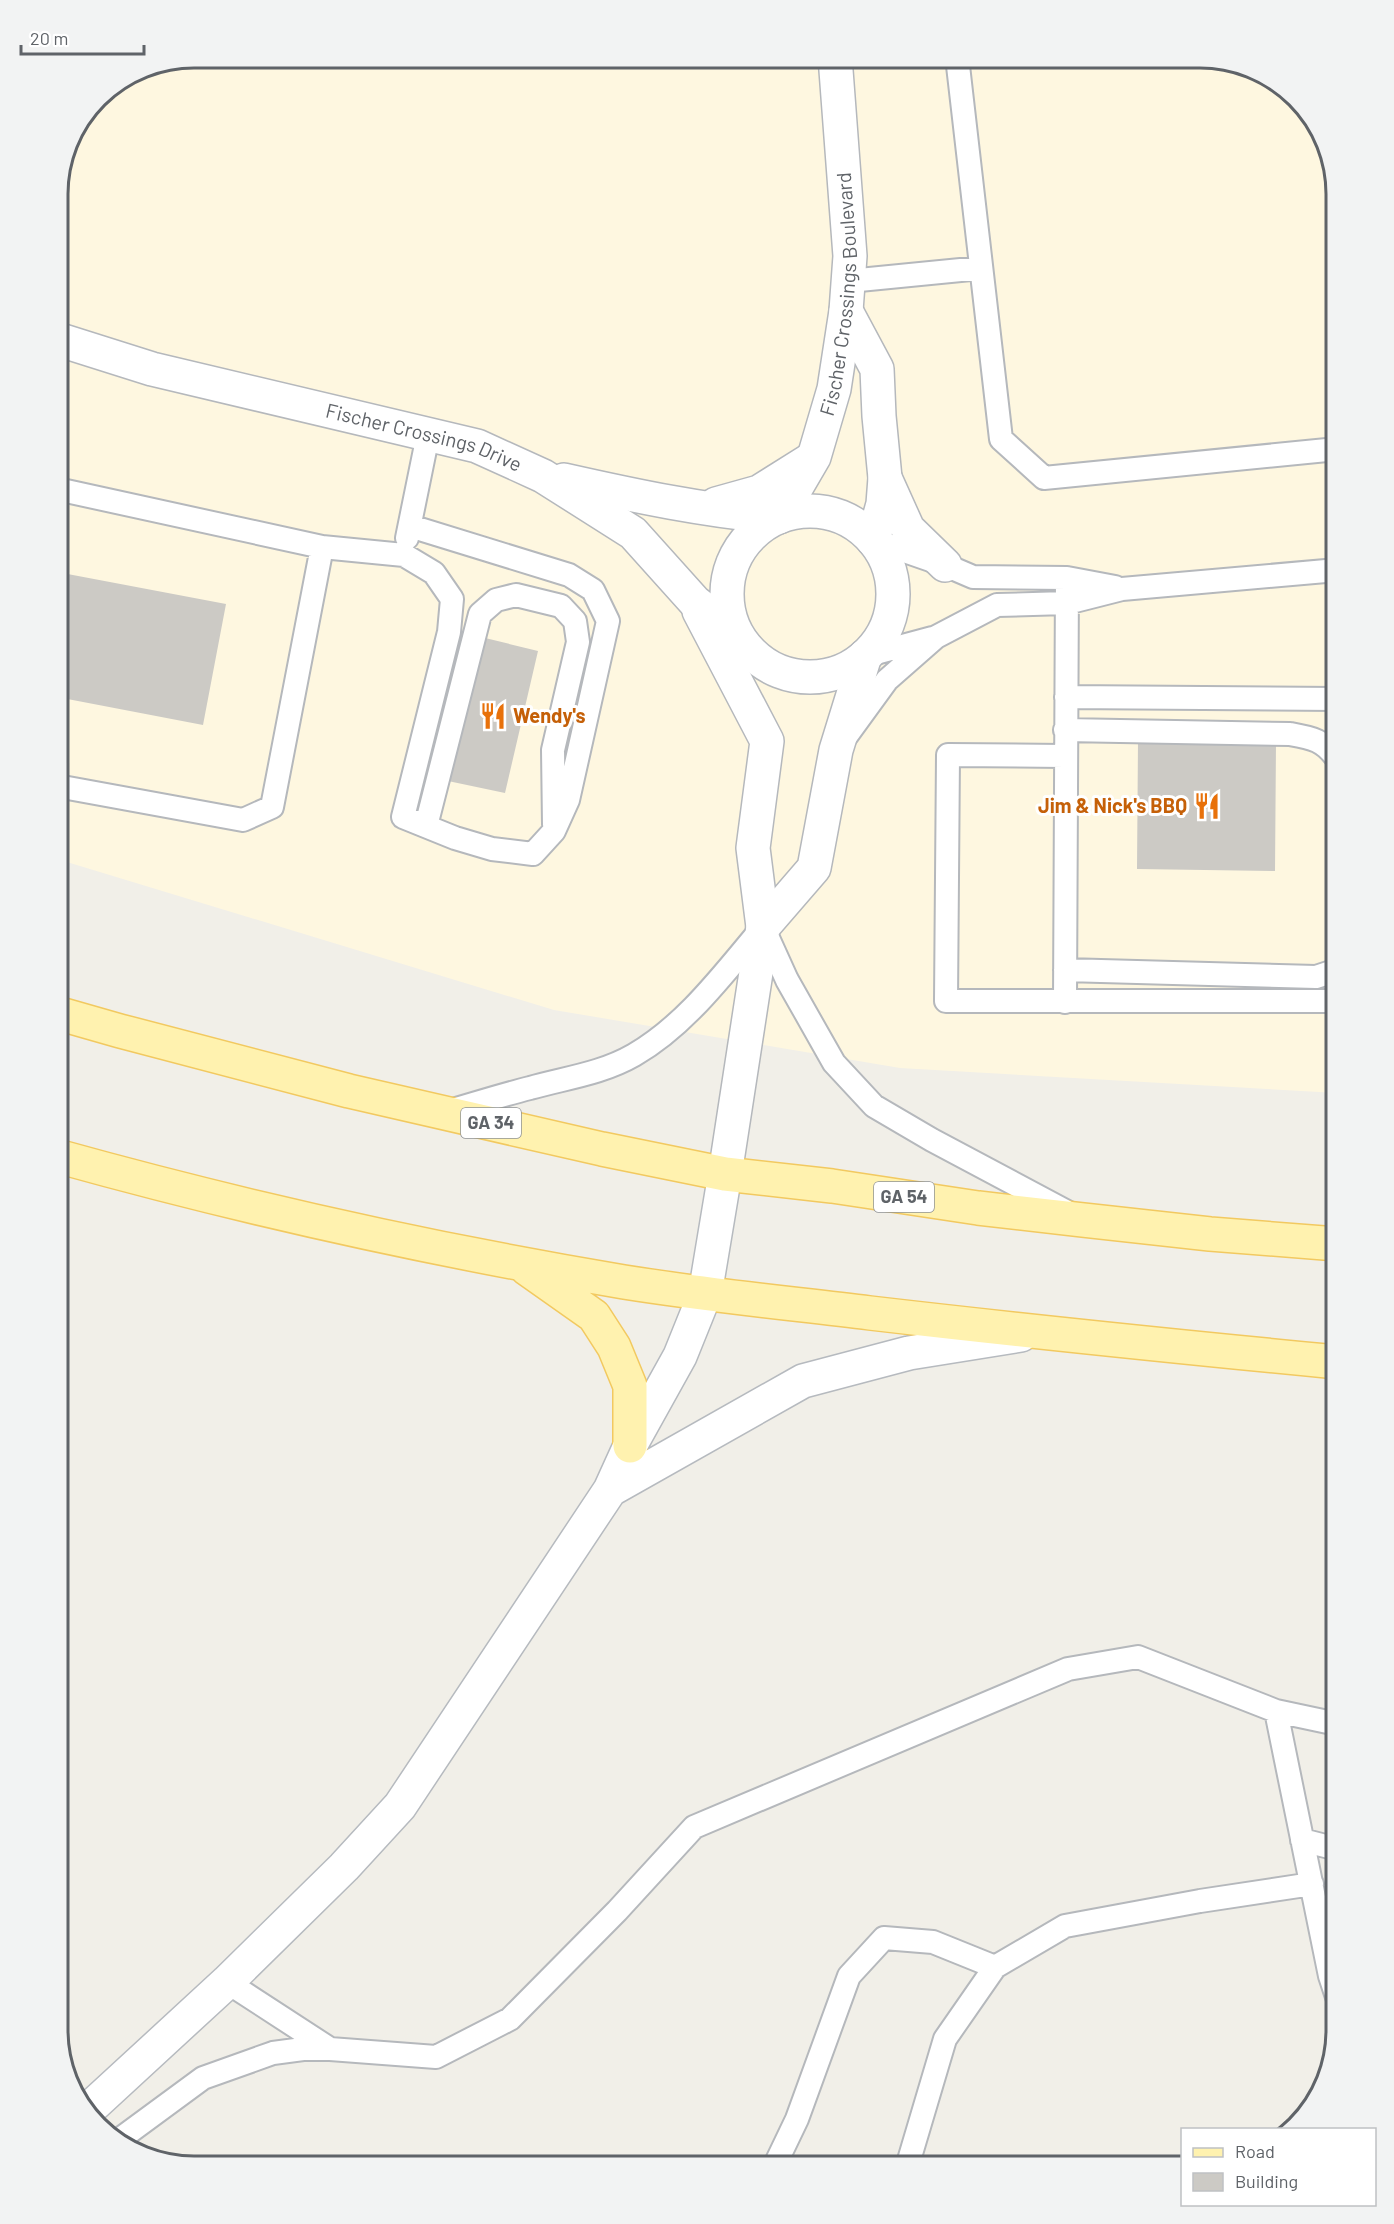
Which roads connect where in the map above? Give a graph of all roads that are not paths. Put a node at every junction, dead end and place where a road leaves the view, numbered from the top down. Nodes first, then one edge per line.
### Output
1 (837, 68) edge
2 (958, 68) edge
3 (981, 268) junction
4 (848, 296) junction
5 (68, 342) edge
6 (428, 435) junction
7 (1327, 450) edge
8 (814, 457) junction
9 (539, 474) junction
10 (885, 478) junction
11 (68, 491) edge
12 (705, 507) junction
13 (778, 517) junction
14 (410, 526) junction
15 (873, 540) junction
16 (322, 547) junction
17 (404, 555) junction
18 (945, 565) junction
19 (1327, 571) edge
20 (1066, 578) junction
21 (1122, 589) junction
22 (694, 602) junction
23 (1067, 603) junction
24 (936, 637) junction
25 (744, 644) junction
26 (866, 656) junction
27 (1066, 697) junction
28 (1327, 699) edge
29 (1065, 730) junction
30 (767, 741) junction
31 (1327, 746) edge
32 (836, 750) junction
33 (1065, 756) junction
34 (68, 788) edge
35 (426, 826) junction
36 (554, 831) junction
37 (763, 927) junction
38 (1065, 970) junction
39 (1327, 973) edge
40 (1327, 1001) edge
41 (1065, 1002) junction
42 (68, 1016) edge
43 (445, 1112) junction
44 (68, 1159) edge
45 (725, 1174) junction
46 (1083, 1220) junction
47 (1327, 1243) edge
48 (517, 1262) junction
49 (705, 1294) junction
50 (1036, 1332) junction
51 (1327, 1361) edge
52 (630, 1446) junction
53 (610, 1490) junction
54 (1276, 1711) junction
55 (1327, 1722) edge
56 (1302, 1839) junction
57 (1327, 1846) edge
58 (1312, 1884) junction
59 (1327, 1961) edge
60 (995, 1967) junction
61 (227, 1982) junction
62 (330, 2049) junction
63 (93, 2106) edge
64 (124, 2136) edge
65 (779, 2156) edge
66 (910, 2156) edge

1 - 4 street, Fischer Crossings Boulevard
2 - 3 lane
3 - 4 lane
3 - 7 lane
4 - 8 street, Fischer Crossings Boulevard
4 - 10 street
5 - 6 street, Fischer Crossings Drive
6 - 9 street, Fischer Crossings Drive
6 - 14 lane
8 - 12 street
8 - 13 street, Fischer Crossings Boulevard
9 - 12 street
9 - 22 street, Fischer Crossings Drive
10 - 15 street
10 - 18 street
11 - 16 lane
12 - 13 street
13 - 15 street
13 - 25 street
14 - 17 lane
14 - 36 lane
15 - 18 lane
15 - 26 street
16 - 17 lane
16 - 34 lane
17 - 35 lane
18 - 20 lane
19 - 21 lane
20 - 21 lane
20 - 23 lane
21 - 23 lane
22 - 25 street, Fischer Crossings Drive
22 - 30 street
23 - 24 lane
23 - 27 lane
24 - 26 lane
24 - 32 lane
25 - 26 street
25 - 30 street
26 - 32 street
27 - 28 lane
27 - 29 lane
29 - 31 lane
29 - 33 lane
30 - 37 street
32 - 37 street
33 - 38 lane
33 - 41 lane
35 - 36 lane
35 - 36 lane
37 - 43 lane
37 - 45 street
37 - 46 lane
38 - 39 lane
38 - 41 lane
40 - 41 lane
42 - 43 main road, GA 34
43 - 45 main road, GA 34
44 - 48 main road
45 - 46 main road, GA 54
45 - 49 street
46 - 47 main road, GA 54
48 - 49 main road
48 - 52 main road
49 - 50 main road
49 - 52 street
50 - 51 main road
50 - 53 street
52 - 53 street
53 - 61 street
54 - 55 lane
54 - 56 lane
54 - 62 lane
56 - 57 lane
56 - 58 lane
58 - 59 lane
58 - 60 lane
60 - 65 lane
60 - 66 lane
61 - 62 lane
61 - 63 street
62 - 64 lane

